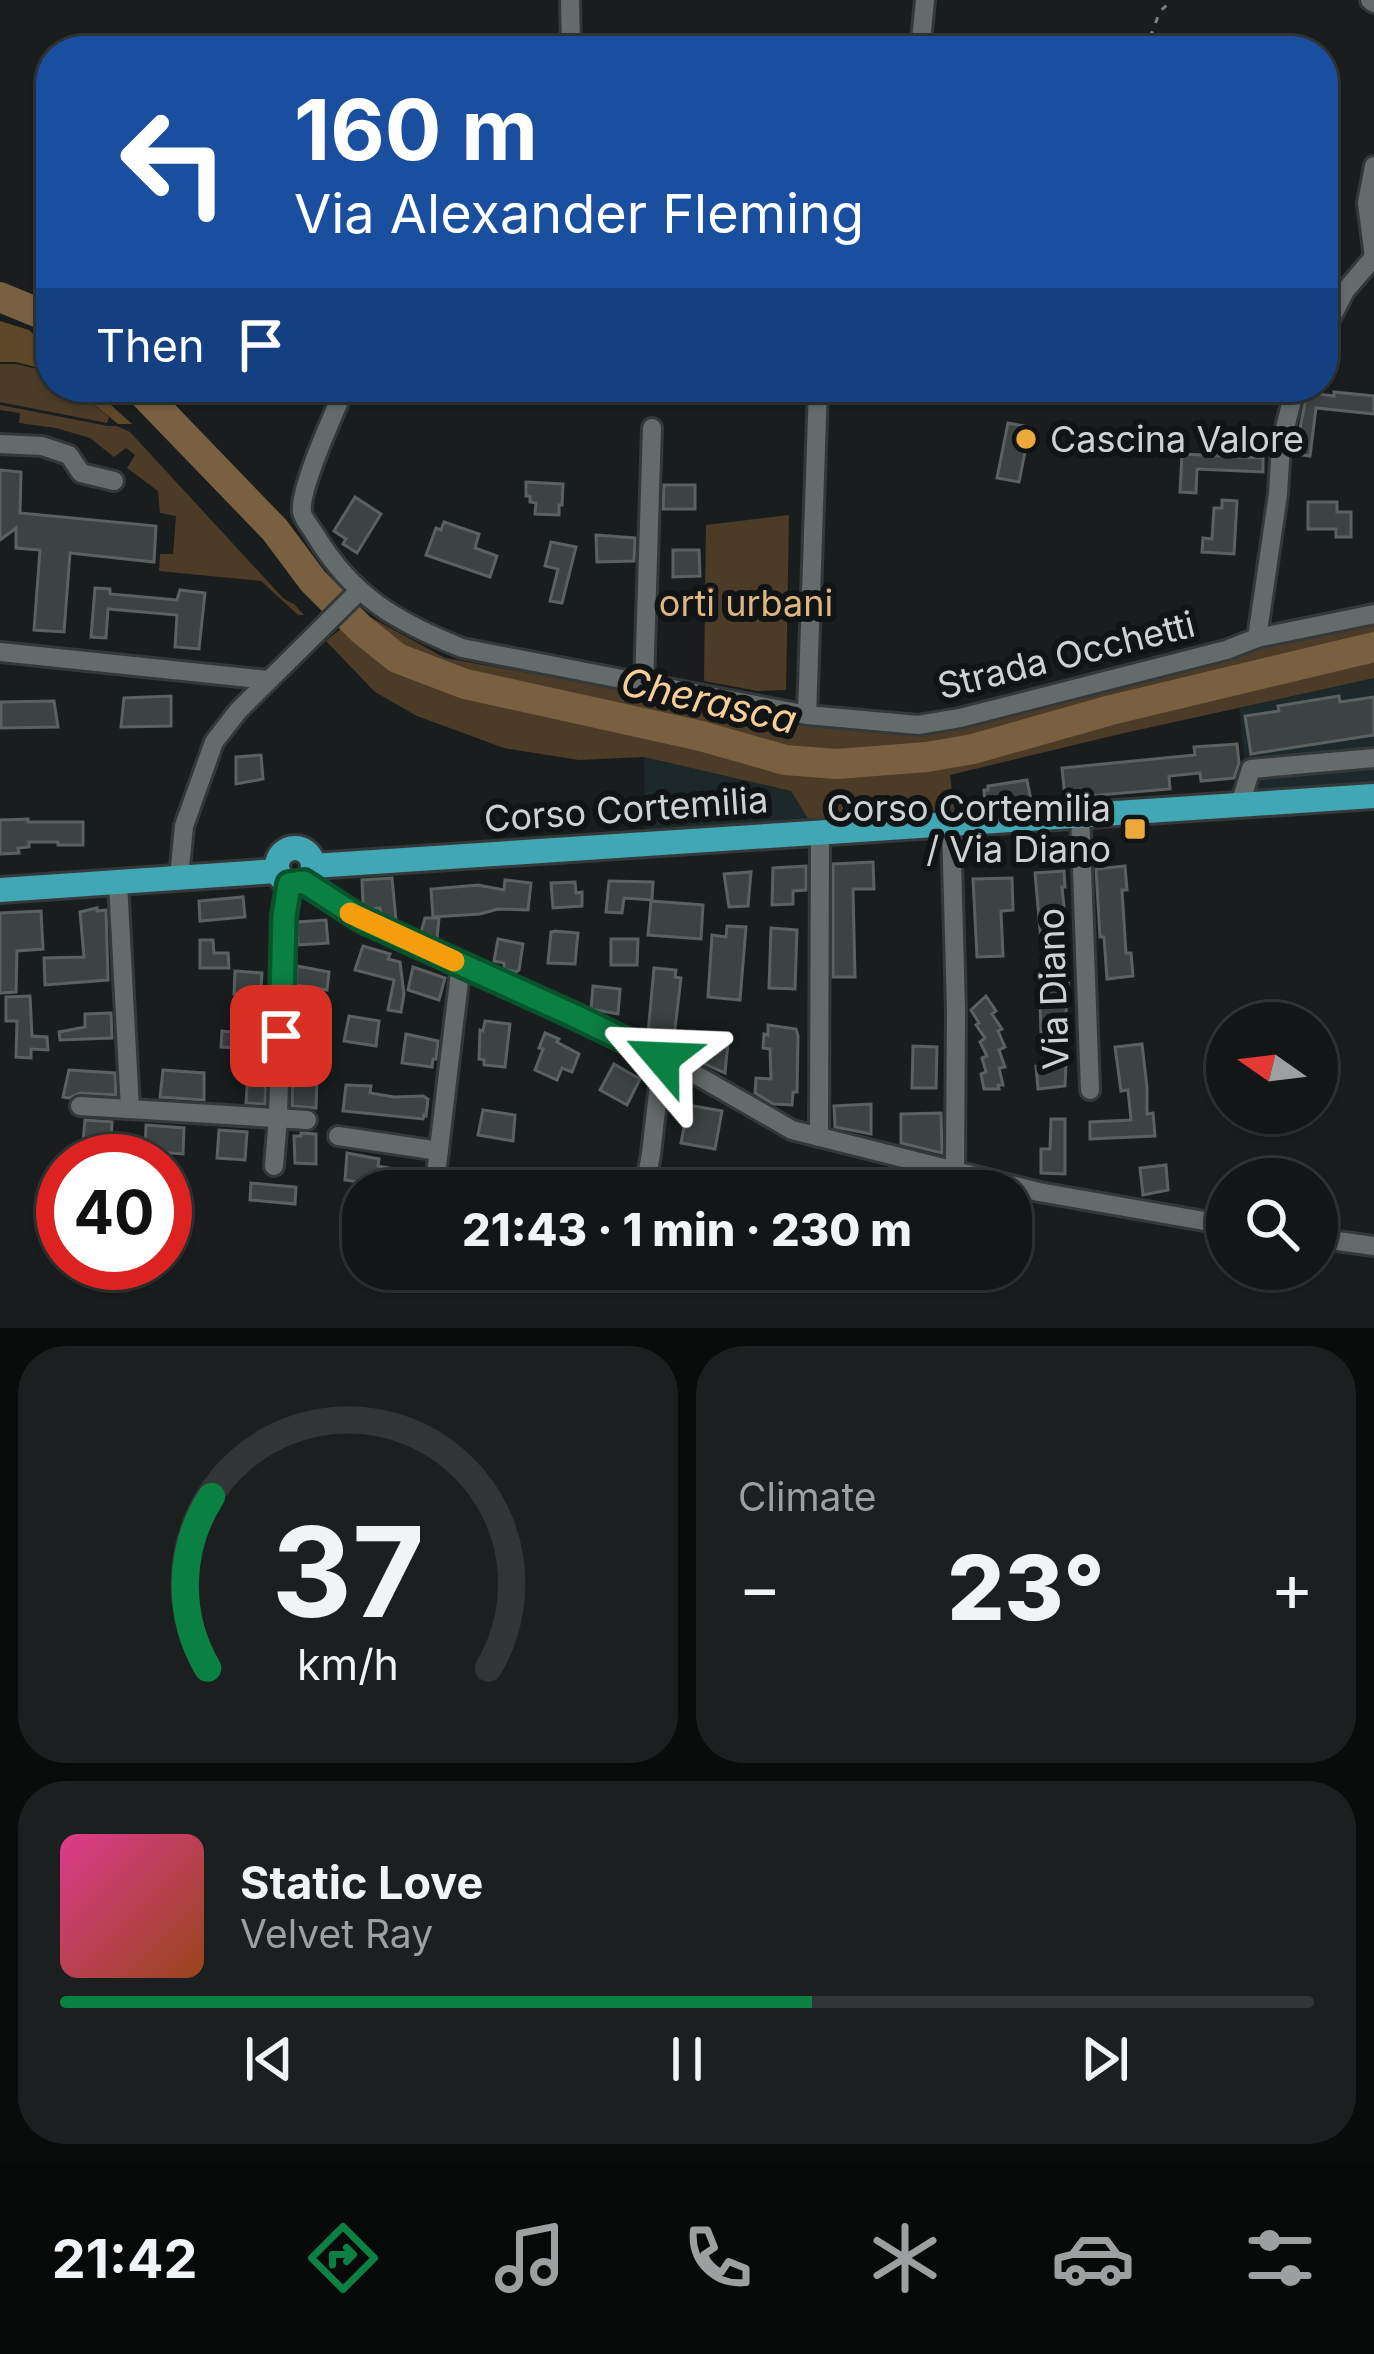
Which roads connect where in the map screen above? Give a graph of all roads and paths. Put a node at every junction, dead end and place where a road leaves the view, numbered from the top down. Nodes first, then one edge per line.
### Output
1 (570, 0) edge
2 (925, 0) edge
3 (1172, 0) edge
4 (571, 36) edge
5 (921, 36) edge
6 (1151, 36) edge
7 (1374, 166) edge
8 (1374, 256) edge
9 (1338, 304) edge
10 (339, 402) edge
11 (817, 402) edge
12 (1291, 402) edge
13 (652, 428) dead end
14 (0, 444) edge
15 (114, 482) dead end
16 (358, 592) junction
17 (1374, 614) edge
18 (1257, 638) junction
19 (0, 652) edge
20 (268, 680) junction
21 (644, 684) junction
22 (807, 715) junction
23 (1374, 758) edge
24 (1374, 796) edge
25 (1240, 804) junction
26 (1080, 814) junction
27 (951, 824) junction
28 (820, 833) junction
29 (296, 876) junction
30 (178, 878) junction
31 (118, 883) junction
32 (0, 890) edge
33 (461, 964) junction
34 (662, 1058) junction
35 (1090, 1090) dead end
36 (80, 1106) dead end
37 (130, 1109) junction
38 (278, 1117) junction
39 (307, 1120) dead end
40 (338, 1136) dead end
41 (819, 1137) junction
42 (439, 1151) junction
43 (274, 1166) dead end
44 (437, 1170) edge
45 (648, 1170) edge
46 (951, 1170) edge
47 (955, 1170) edge
48 (1032, 1190) edge
49 (1206, 1221) edge
50 (1338, 1241) edge
51 (1374, 1246) edge

1 - 4 street
2 - 5 street
3 - 6 path
7 - 8 street
8 - 9 street
10 - 16 street, Strada Occhetti
11 - 22 street
12 - 18 street
13 - 21 street
14 - 15 street
16 - 20 street
16 - 21 street, Strada Occhetti
17 - 18 street, Strada Occhetti
18 - 22 street, Strada Occhetti
19 - 20 street
20 - 30 street
21 - 22 street, Strada Occhetti
23 - 25 street
24 - 25 main road, Corso Cortemilia
25 - 26 main road, Corso Cortemilia
26 - 27 main road, Corso Cortemilia
26 - 35 street, Via Diano
27 - 28 main road, Corso Cortemilia
27 - 47 street
28 - 29 main road, Corso Cortemilia
28 - 41 street
29 - 30 main road, Corso Cortemilia
29 - 33 street
29 - 38 street
30 - 31 main road, Corso Cortemilia
31 - 32 main road, Corso Cortemilia
31 - 37 street
33 - 34 street
33 - 42 street
34 - 41 street
34 - 45 street
36 - 37 street
37 - 38 street
38 - 39 street
38 - 43 street
40 - 42 street
41 - 46 street
42 - 44 street
48 - 49 street
50 - 51 street

